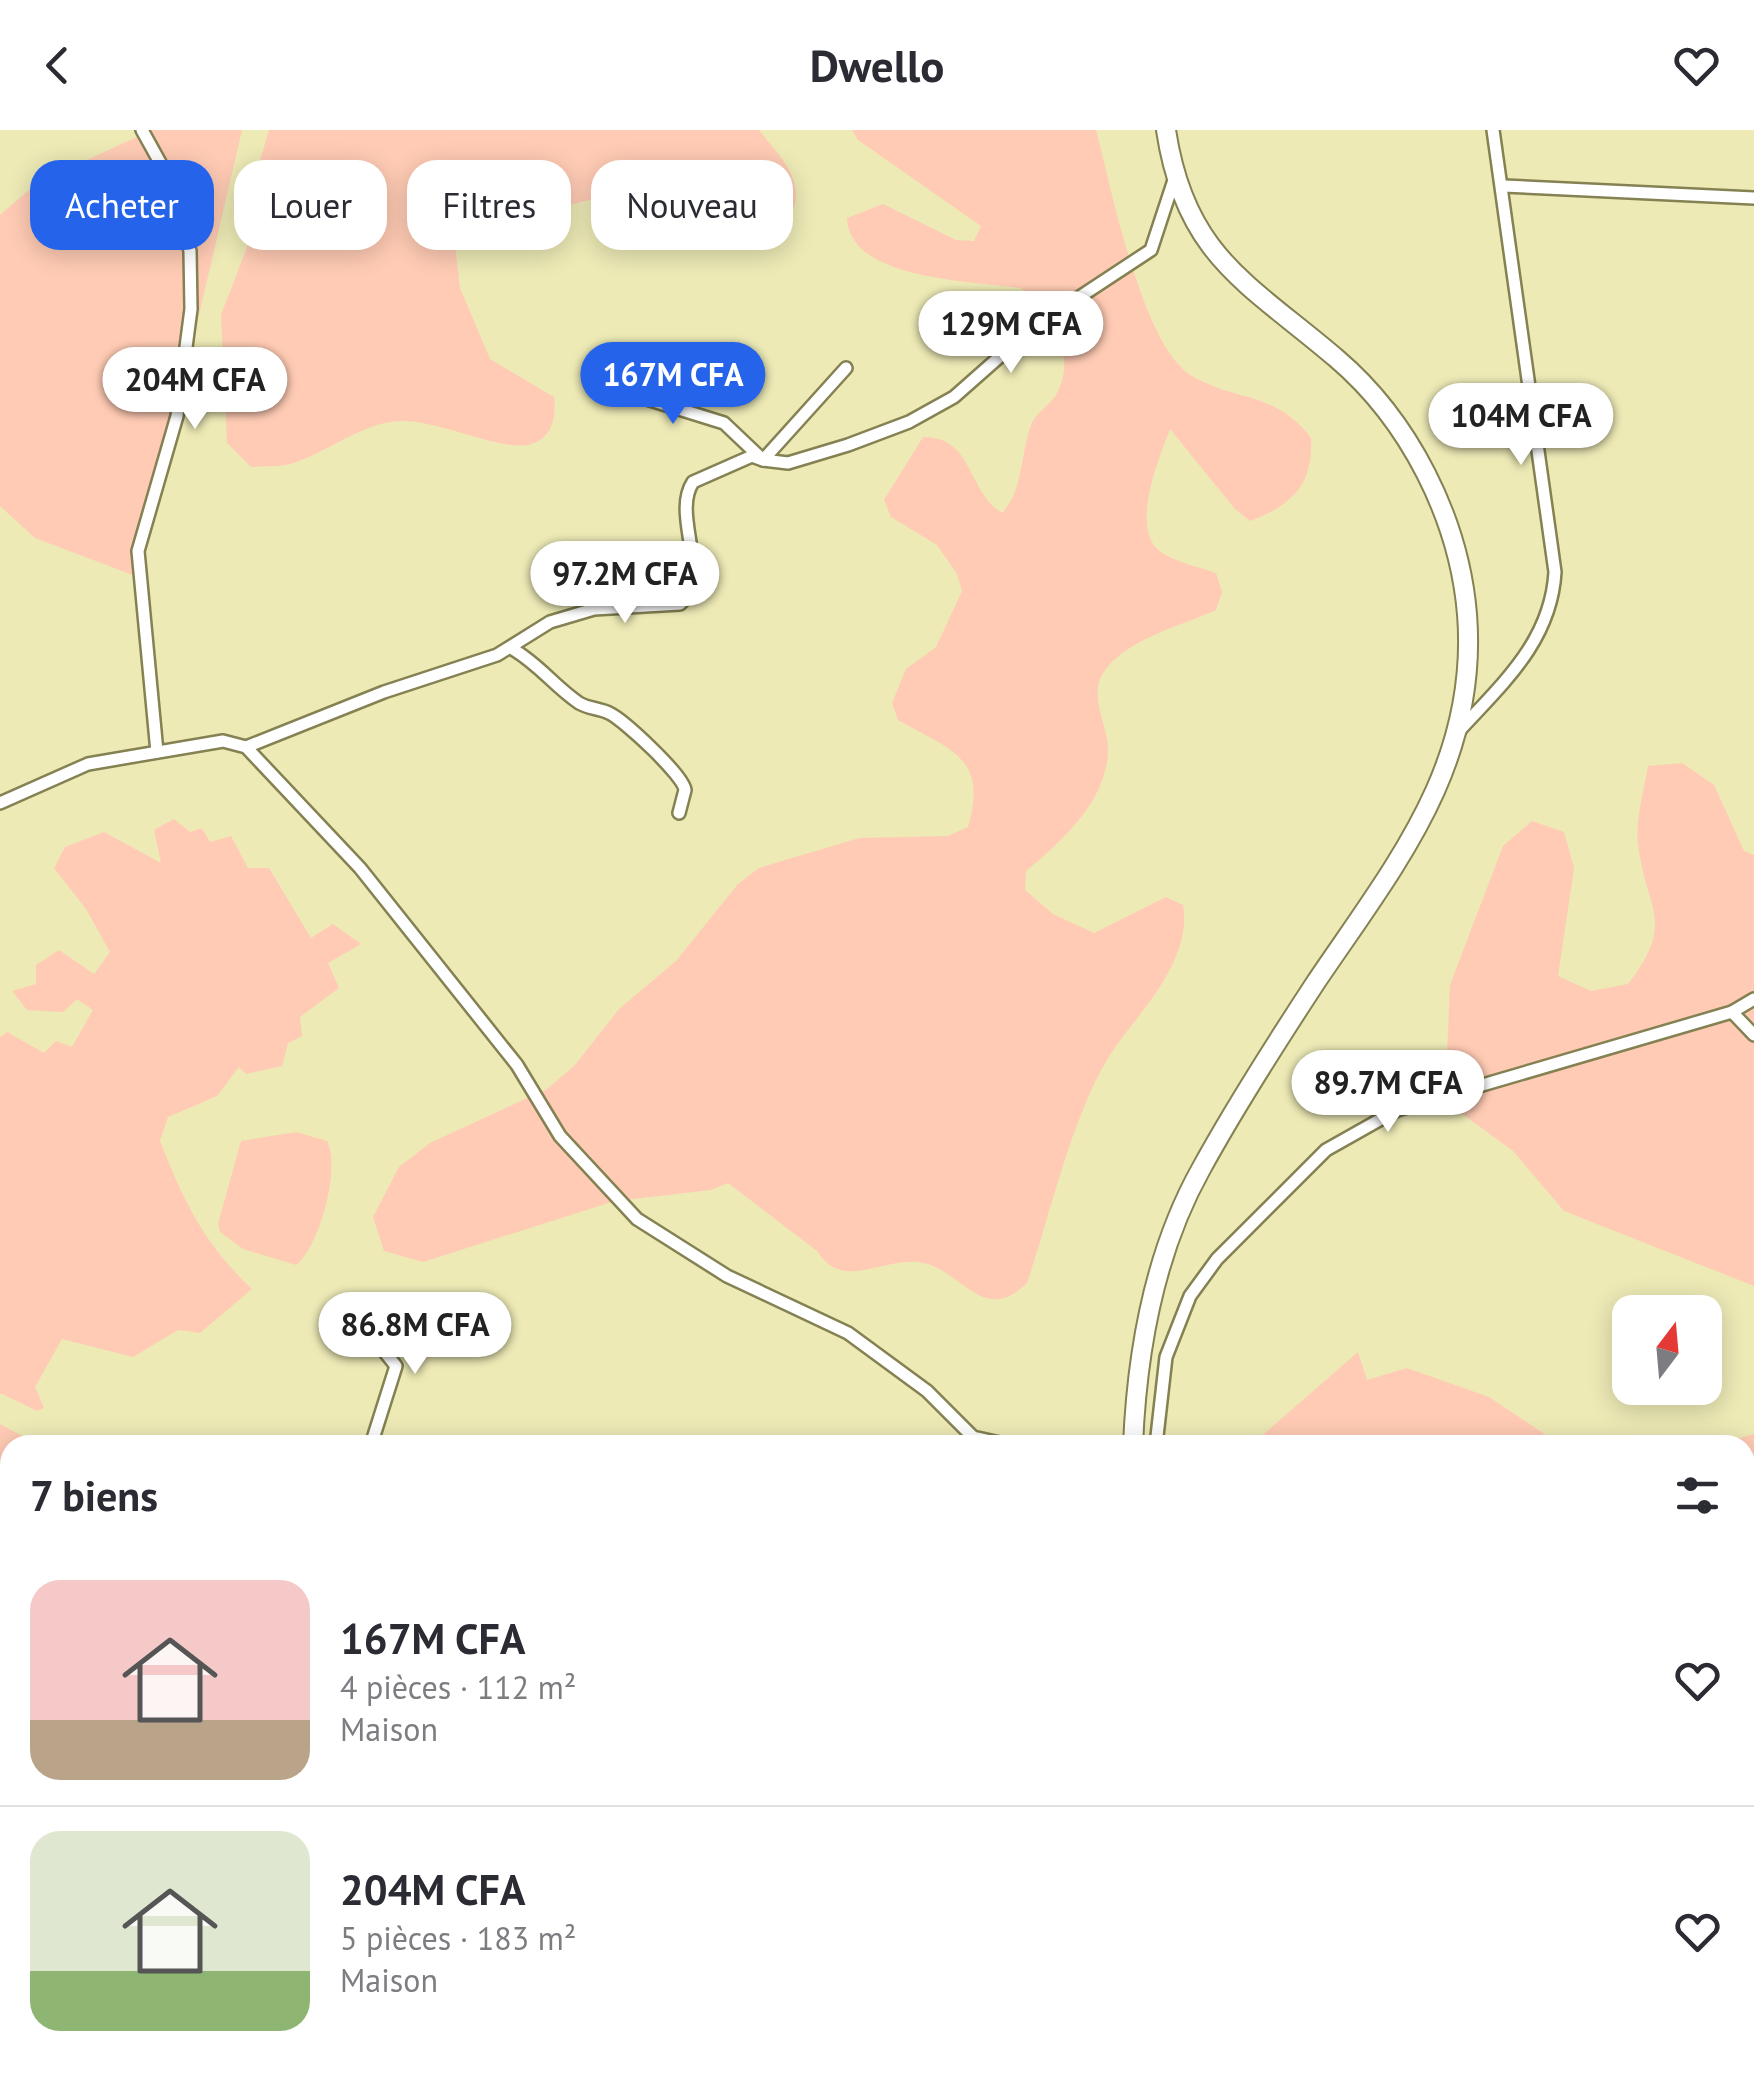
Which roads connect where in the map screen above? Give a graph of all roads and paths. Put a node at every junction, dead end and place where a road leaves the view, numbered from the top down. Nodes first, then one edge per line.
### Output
1 (142, 130) edge
2 (1166, 130) edge
3 (1494, 130) edge
4 (1175, 175) junction
5 (1504, 186) junction
6 (1753, 197) edge
7 (846, 368) dead end
8 (592, 382) dead end
9 (763, 460) junction
10 (511, 648) junction
11 (1459, 731) junction
12 (246, 746) junction
13 (158, 752) junction
14 (0, 803) edge
15 (679, 812) dead end
16 (1754, 999) edge
17 (1732, 1012) junction
18 (1754, 1036) edge
19 (372, 1309) dead end
20 (374, 1435) edge
21 (971, 1435) edge
22 (1133, 1435) edge
23 (1157, 1435) edge

1 - 13 street
2 - 4 highway
3 - 5 street
4 - 9 street
4 - 11 highway
5 - 6 street
5 - 11 street
7 - 9 street
8 - 9 street
9 - 10 street
10 - 12 street
10 - 15 street
11 - 22 highway
12 - 13 street
12 - 21 street
13 - 14 street
16 - 17 street
17 - 18 street
17 - 23 street
19 - 20 street

